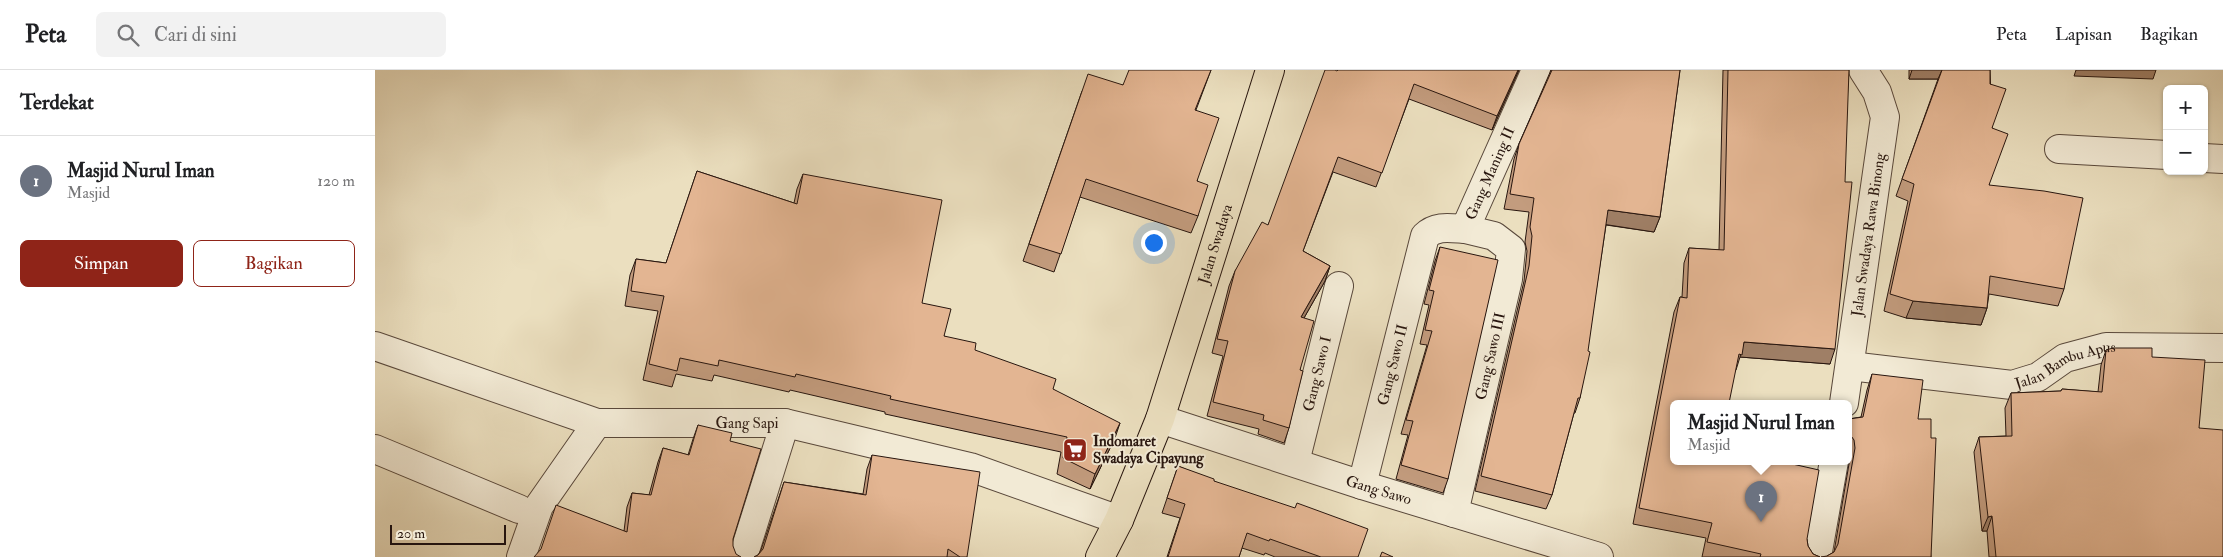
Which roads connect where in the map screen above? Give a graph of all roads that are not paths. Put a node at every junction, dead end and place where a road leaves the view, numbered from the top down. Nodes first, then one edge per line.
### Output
1 (1270, 70) edge
2 (1536, 70) edge
3 (1863, 70) edge
4 (2059, 149) dead end
5 (2163, 155) edge
6 (2208, 158) edge
7 (2223, 159) edge
8 (1465, 229) junction
9 (1423, 245) joint
10 (1339, 286) dead end
11 (375, 346) edge
12 (2223, 348) edge
13 (1850, 366) junction
14 (1844, 400) edge
15 (1160, 419) junction
16 (597, 423) junction
17 (785, 423) junction
18 (375, 449) edge
19 (1295, 462) junction
20 (1833, 465) edge
21 (1362, 485) junction
22 (519, 509) dead end
23 (1454, 513) junction
24 (1119, 520) junction
25 (521, 557) edge
26 (743, 557) edge
27 (1100, 557) edge
28 (1599, 557) edge
29 (1817, 557) edge

1 - 15 main road, Jalan Swadaya
2 - 8 street, Gang Maning II
3 - 13 street, Jalan Swadaya Rawa Binong
4 - 5 street
6 - 7 street
8 - 9 street, Gang Maning II
8 - 23 street, Gang Sawo III
9 - 21 street, Gang Sawo II
10 - 19 street, Gang Sawo I
11 - 16 street, Gang Sapi
12 - 13 street, Jalan Bambu Apus
13 - 14 street, Jalan Swadaya Rawa Binong
15 - 19 street, Gang Sawo
15 - 24 main road
16 - 17 street, Gang Sapi
16 - 25 street
17 - 24 street, Gang Sapi
17 - 26 street
18 - 22 street
19 - 21 street, Gang Sawo
20 - 29 street
21 - 23 street, Gang Sawo
23 - 28 street, Gang Sawo
24 - 27 main road

